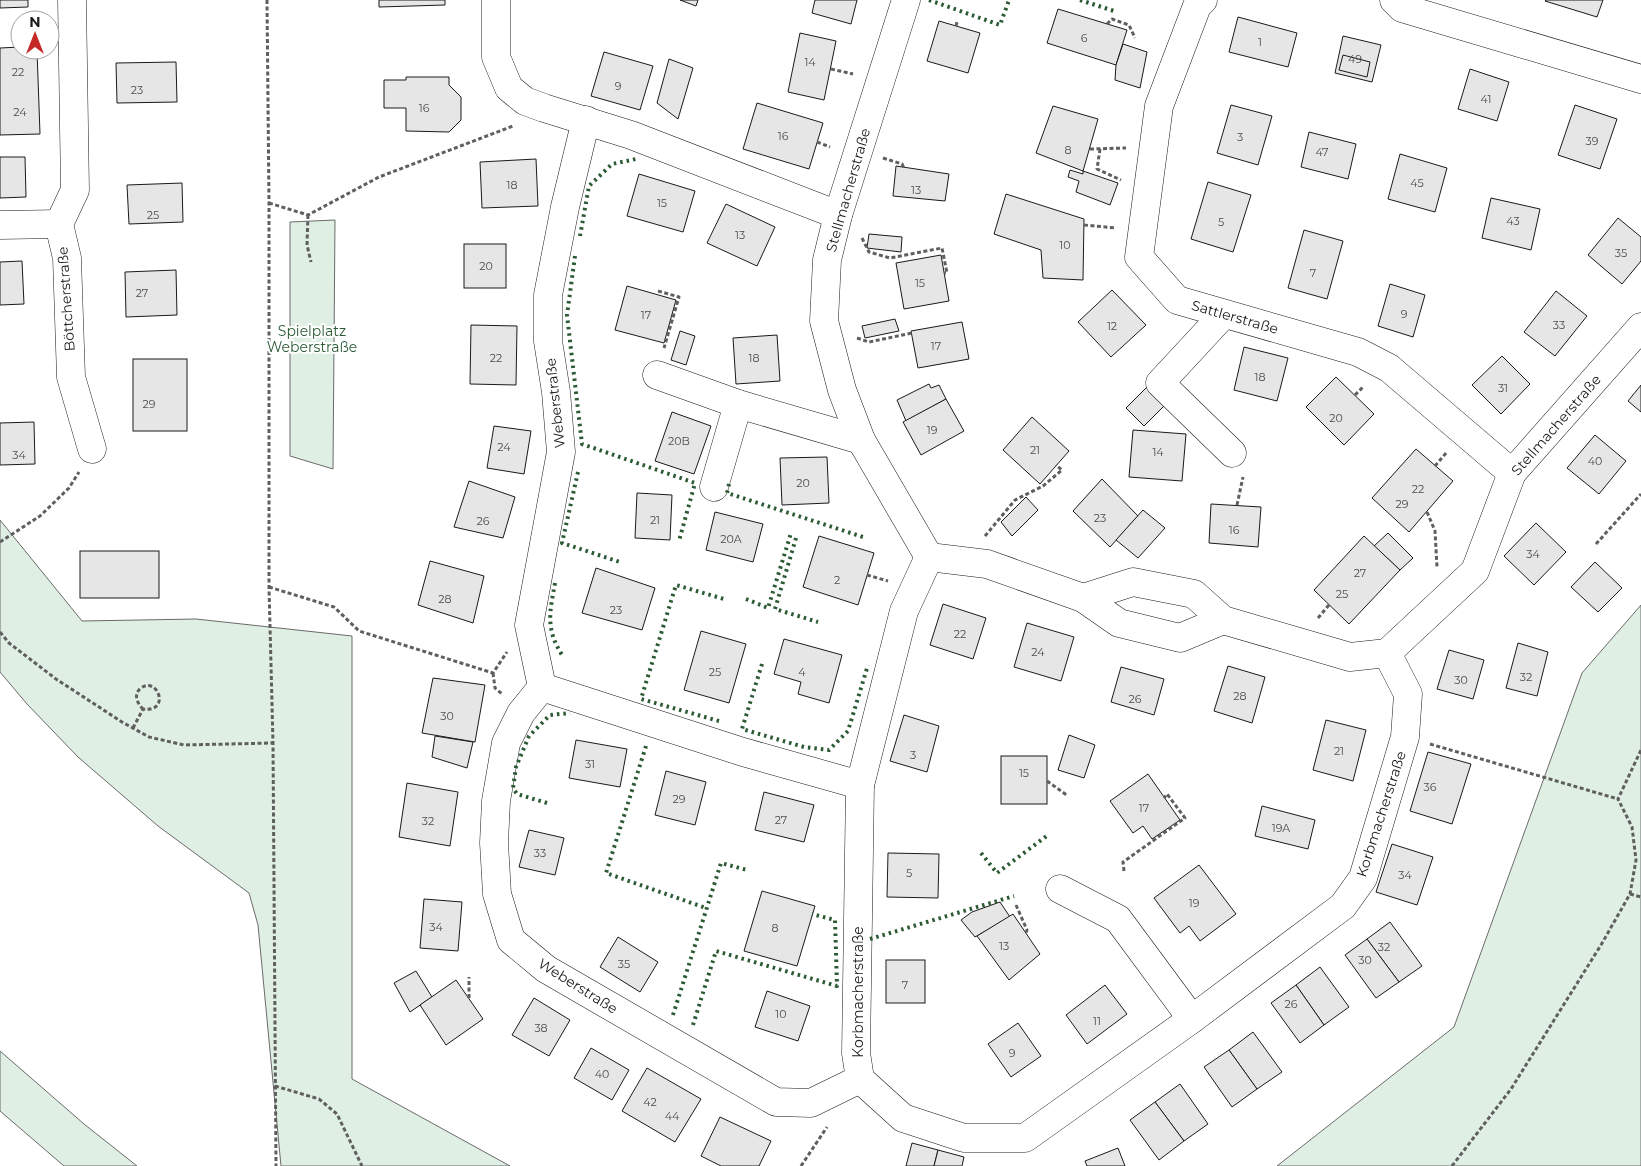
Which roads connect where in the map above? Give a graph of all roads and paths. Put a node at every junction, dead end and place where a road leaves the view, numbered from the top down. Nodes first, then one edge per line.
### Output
1 (72, 0) edge
2 (267, 0) edge
3 (496, 0) edge
4 (906, 0) edge
5 (1203, 0) edge
6 (1394, 0) edge
7 (1107, 24) dead end
8 (1135, 38) dead end
9 (1641, 79) edge
10 (525, 100) junction
11 (586, 120) junction
12 (1154, 148) junction
13 (1090, 149) dead end
14 (1100, 149) junction
15 (1147, 196) junction
16 (269, 203) junction
17 (308, 215) junction
18 (838, 215) junction
19 (59, 224) junction
20 (0, 225) edge
21 (862, 238) dead end
22 (311, 262) dead end
23 (944, 273) dead end
24 (658, 291) dead end
25 (1224, 314) junction
26 (1641, 327) edge
27 (912, 333) dead end
28 (852, 337) dead end
29 (657, 375) joint
30 (738, 404) junction
31 (861, 440) junction
32 (92, 449) dead end
33 (1056, 465) dead end
34 (1238, 465) joint
35 (1512, 474) junction
36 (714, 487) dead end
37 (69, 488) dead end
38 (1641, 494) edge
39 (1237, 506) dead end
40 (1427, 512) dead end
41 (0, 542) edge
42 (1596, 544) dead end
43 (929, 558) junction
44 (964, 562) junction
45 (1437, 567) dead end
46 (268, 587) junction
47 (1082, 598) junction
48 (1223, 620) junction
49 (529, 625) junction
50 (0, 632) edge
51 (1388, 653) junction
52 (542, 687) junction
53 (143, 709) junction
54 (133, 728) junction
55 (1405, 737) junction
56 (273, 743) junction
57 (1641, 750) edge
58 (1048, 781) dead end
59 (860, 785) junction
60 (1068, 796) dead end
61 (1164, 798) dead end
62 (1618, 798) junction
63 (1124, 871) dead end
64 (1060, 889) dead end
65 (1630, 894) junction
66 (1641, 897) edge
67 (1016, 905) dead end
68 (1026, 933) dead end
69 (469, 978) dead end
70 (469, 998) dead end
71 (1192, 1020) junction
72 (860, 1079) junction
73 (274, 1086) junction
74 (276, 1166) edge
75 (362, 1166) edge
76 (1452, 1166) edge

1 - 19 street
2 - 16 path
3 - 10 street
4 - 18 street, Stellmacherstraße
5 - 12 street, Sattlerstraße
6 - 9 street
7 - 8 path
10 - 11 street
10 - 17 path
11 - 18 street
11 - 49 street, Weberstraße
12 - 14 path
12 - 15 street, Sattlerstraße
13 - 14 path
14 - 15 path
15 - 25 street, Sattlerstraße
16 - 17 path
16 - 46 path
17 - 22 path
18 - 31 street, Stellmacherstraße
19 - 20 street
19 - 32 street, Böttcherstraße
21 - 23 path
24 - 29 path
25 - 34 street
25 - 35 street, Sattlerstraße
26 - 35 street, Stellmacherstraße
27 - 28 path
29 - 30 street
30 - 31 street
30 - 36 street
31 - 43 street, Stellmacherstraße
33 - 44 path
34 - 39 path
35 - 51 street, Stellmacherstraße
37 - 41 path
38 - 42 path
40 - 45 path
43 - 44 street
43 - 59 street, Korbmacherstraße
44 - 47 street
46 - 49 path
46 - 56 path
47 - 48 street
47 - 48 street
48 - 51 street
49 - 52 street, Weberstraße
50 - 54 path
51 - 55 street, Korbmacherstraße
52 - 59 street
52 - 72 street, Weberstraße
53 - 53 path
53 - 54 path
54 - 56 path
55 - 62 path
55 - 71 street, Korbmacherstraße
56 - 73 path
57 - 62 path
58 - 60 path
59 - 72 street, Korbmacherstraße
61 - 63 path
62 - 65 path
64 - 71 street
65 - 66 path
65 - 76 path
67 - 68 path
69 - 70 path
71 - 72 street, Korbmacherstraße
73 - 74 path
73 - 75 path

